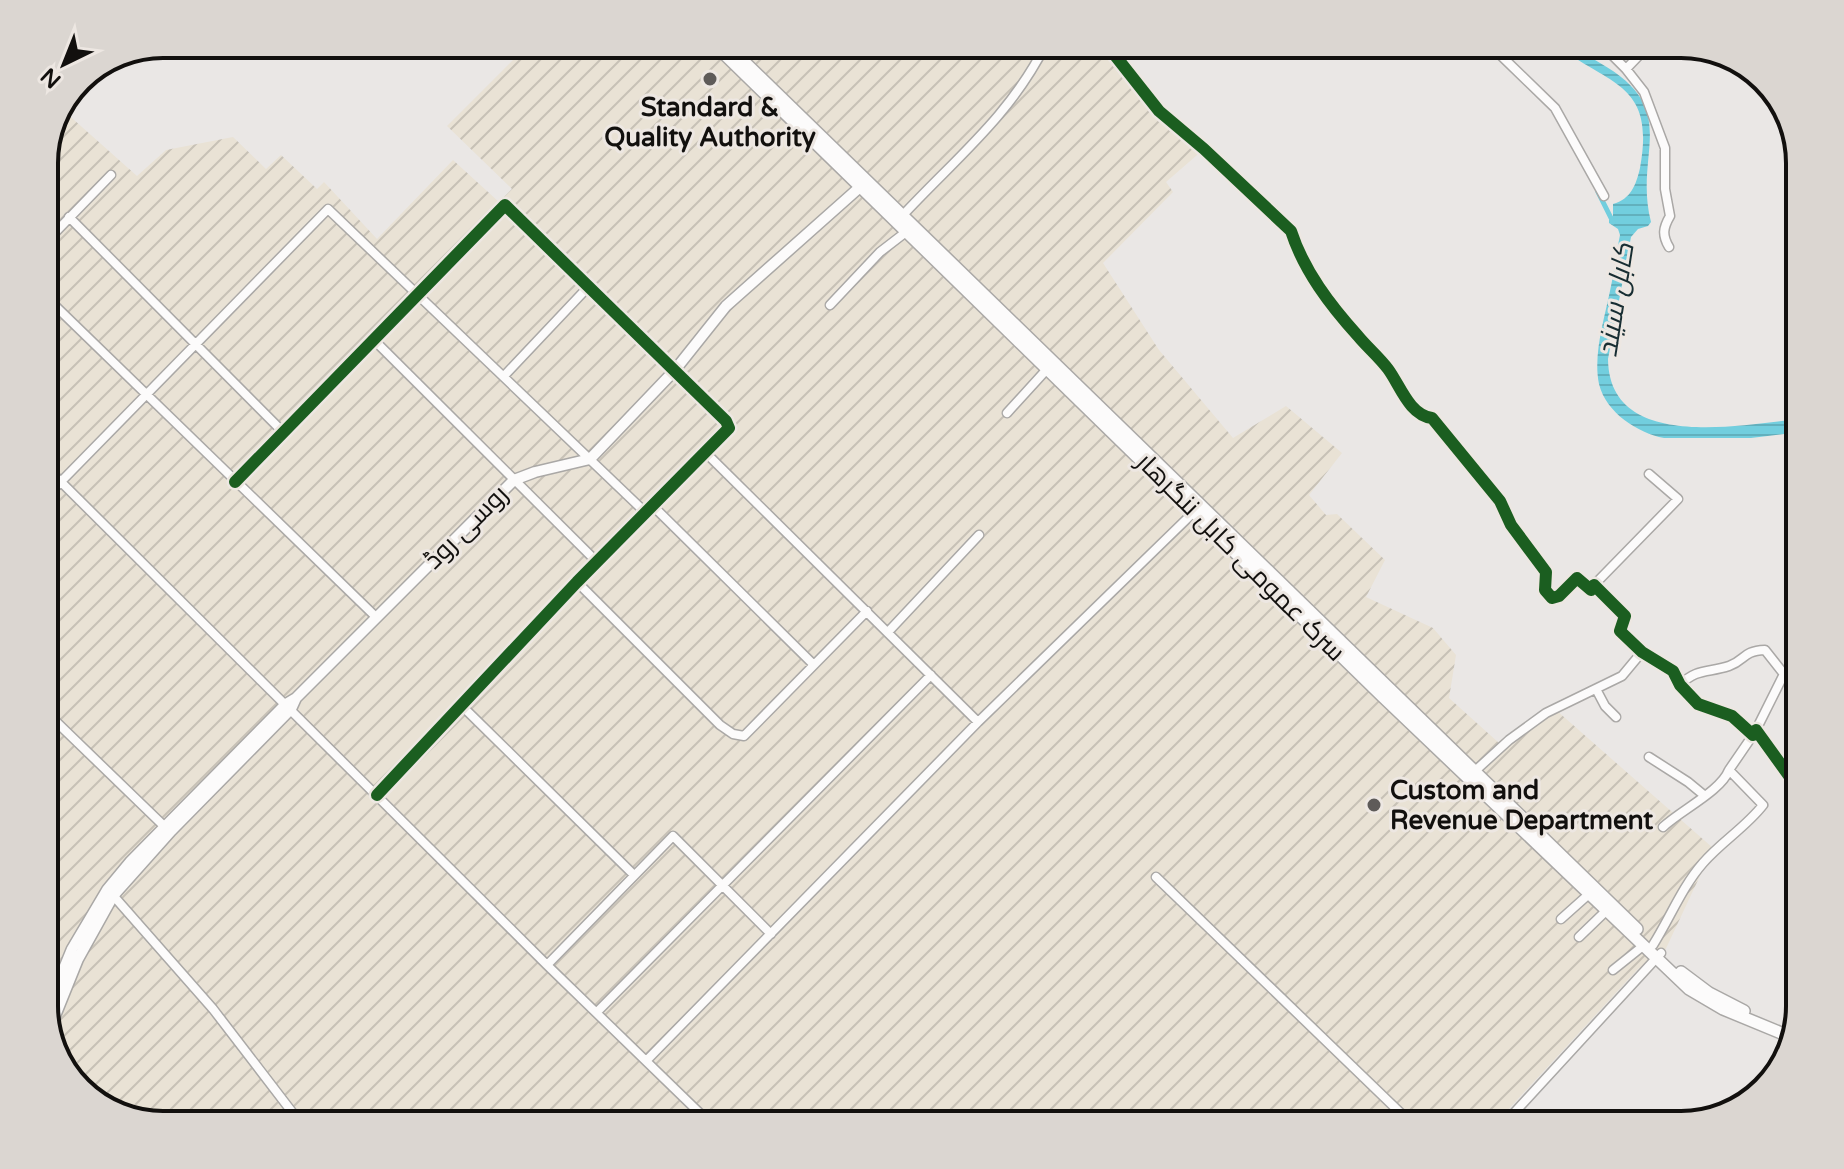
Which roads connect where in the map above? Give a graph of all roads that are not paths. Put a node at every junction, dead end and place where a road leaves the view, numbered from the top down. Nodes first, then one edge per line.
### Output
1 (728, 58) edge
2 (740, 58) edge
3 (1039, 58) edge
4 (1117, 58) edge
5 (1503, 58) edge
6 (1615, 58) edge
7 (1637, 58) edge
8 (1626, 69) junction
9 (111, 175) dead end
10 (860, 187) junction
11 (1604, 196) dead end
12 (903, 215) junction
13 (69, 217) junction
14 (58, 229) edge
15 (906, 232) junction
16 (1669, 247) dead end
17 (589, 286) junction
18 (419, 294) junction
19 (830, 305) dead end
20 (58, 309) edge
21 (995, 310) junction
22 (374, 340) junction
23 (197, 345) junction
24 (1048, 368) junction
25 (675, 370) junction
26 (504, 376) junction
27 (145, 395) junction
28 (1007, 413) dead end
29 (284, 433) junction
30 (707, 454) junction
31 (590, 459) junction
32 (1649, 474) dead end
33 (58, 479) edge
34 (514, 480) junction
35 (61, 482) junction
36 (235, 482) junction
37 (58, 485) edge
38 (653, 506) junction
39 (1198, 508) junction
40 (647, 514) junction
41 (979, 535) dead end
42 (597, 562) junction
43 (577, 582) junction
44 (1594, 585) junction
45 (867, 611) junction
46 (376, 617) junction
47 (888, 632) junction
48 (1642, 652) junction
49 (814, 665) junction
50 (1784, 674) joint
51 (931, 675) junction
52 (1680, 685) junction
53 (1596, 689) junction
54 (291, 704) junction
55 (461, 705) junction
56 (1616, 717) dead end
57 (978, 722) junction
58 (58, 724) edge
59 (1755, 732) junction
60 (1649, 757) dead end
61 (1729, 770) junction
62 (1475, 771) junction
63 (1786, 773) edge
64 (377, 795) junction
65 (1705, 796) junction
66 (165, 827) junction
67 (1663, 827) dead end
68 (634, 875) junction
69 (1156, 877) dead end
70 (722, 884) junction
71 (110, 893) junction
72 (1589, 894) junction
73 (1607, 910) junction
74 (1561, 919) dead end
75 (771, 934) junction
76 (1579, 937) dead end
77 (1653, 950) junction
78 (547, 965) junction
79 (1613, 970) dead end
80 (58, 996) edge
81 (597, 1012) junction
82 (1782, 1031) edge
83 (647, 1060) junction
84 (291, 1111) edge
85 (698, 1111) edge
86 (1398, 1111) edge
87 (1515, 1111) edge

1 - 10 highway, سرک عمومی کابل ننگرهار
2 - 12 highway, سرک عمومی کابل ننگرهار
3 - 12 street
4 - 44 street
5 - 11 street
6 - 8 street
7 - 8 street
8 - 16 street
9 - 13 street
10 - 15 highway, سرک عمومی کابل ننگرهار
10 - 25 main road
12 - 21 highway, سرک عمومی کابل ننگرهار
13 - 14 street
13 - 23 street
15 - 19 street
15 - 21 highway, سرک عمومی کابل ننگرهار
17 - 18 street
17 - 25 street
17 - 26 street
18 - 22 street
18 - 23 street
18 - 26 street
20 - 27 street
21 - 24 highway, سرک عمومی کابل ننگرهار
21 - 39 highway, سرک عمومی کابل ننگرهار
22 - 29 street
22 - 34 street
23 - 27 street
23 - 29 street
24 - 28 street
24 - 39 highway, سرک عمومی کابل ننگرهار
25 - 30 street
25 - 31 main road
26 - 31 street
27 - 35 street
27 - 36 street
29 - 36 street
30 - 38 street
30 - 45 street
31 - 34 main road, روسی روڈ
31 - 40 street
32 - 44 street
33 - 35 street
34 - 42 street
34 - 46 main road, روسی روڈ
35 - 37 street
35 - 54 street
36 - 46 street
38 - 40 street
38 - 49 street
39 - 57 street
39 - 62 highway, سرک عمومی کابل ننگرهار
39 - 72 highway, سرک عمومی کابل ننگرهار
40 - 42 street
41 - 47 street
42 - 43 street
43 - 49 street
43 - 55 street
44 - 48 street
45 - 47 street
45 - 49 street
46 - 54 main road, روسی روڈ
47 - 51 street
48 - 52 street
48 - 53 street
50 - 52 street
50 - 59 street
51 - 57 street
51 - 70 street
52 - 59 street
53 - 56 street
53 - 62 street
54 - 64 street
54 - 66 main road, روسی روڈ
54 - 71 main road, روسی روڈ
55 - 64 street
55 - 68 street
57 - 75 street
58 - 66 street
59 - 61 street
59 - 63 street
60 - 65 street
61 - 65 street
61 - 77 street
62 - 77 highway, سرک عمومی کابل ننگرهار
64 - 78 street
65 - 67 street
66 - 71 main road, روسی روڈ
68 - 70 street
68 - 78 street
69 - 86 street
70 - 75 street
70 - 81 street
71 - 80 main road, روسی روڈ
71 - 84 street
72 - 73 highway, سرک عمومی کابل ننگرهار
72 - 74 street
73 - 76 street
73 - 77 highway, سرک عمومی کابل ننگرهار
75 - 83 street
77 - 79 street
77 - 82 highway, سرک عمومی کابل ننگرهار
77 - 87 street
78 - 81 street
81 - 83 street
83 - 85 street

